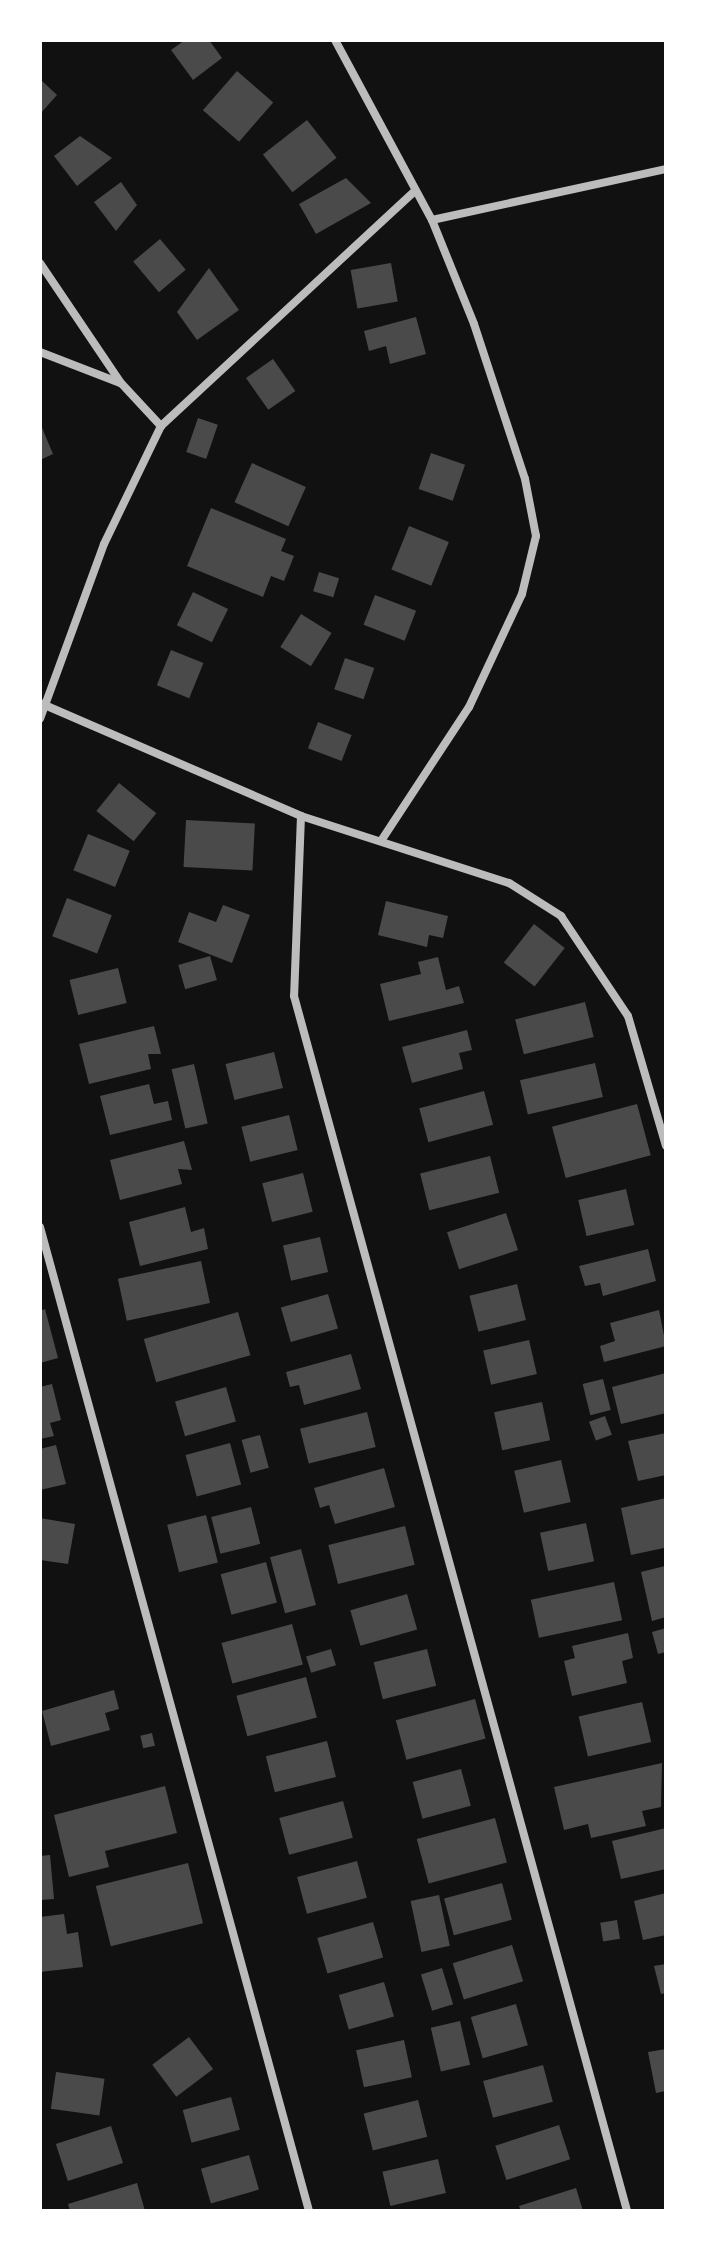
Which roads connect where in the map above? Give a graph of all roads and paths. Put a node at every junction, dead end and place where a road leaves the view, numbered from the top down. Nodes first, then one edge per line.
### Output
1 (335, 40) edge
2 (666, 169) edge
3 (413, 193) junction
4 (432, 220) junction
5 (40, 263) edge
6 (40, 352) edge
7 (121, 383) junction
8 (161, 426) junction
9 (42, 704) edge
10 (40, 719) edge
11 (301, 816) junction
12 (381, 841) junction
13 (666, 1146) edge
14 (40, 1227) edge
15 (309, 2211) edge
16 (627, 2211) edge

1 - 3 street
2 - 4 street
3 - 4 street
3 - 8 street
4 - 12 street
5 - 7 street
6 - 7 street
7 - 8 street
8 - 9 street
9 - 10 street
9 - 11 street
11 - 12 street
11 - 16 street
12 - 13 street
14 - 15 street

